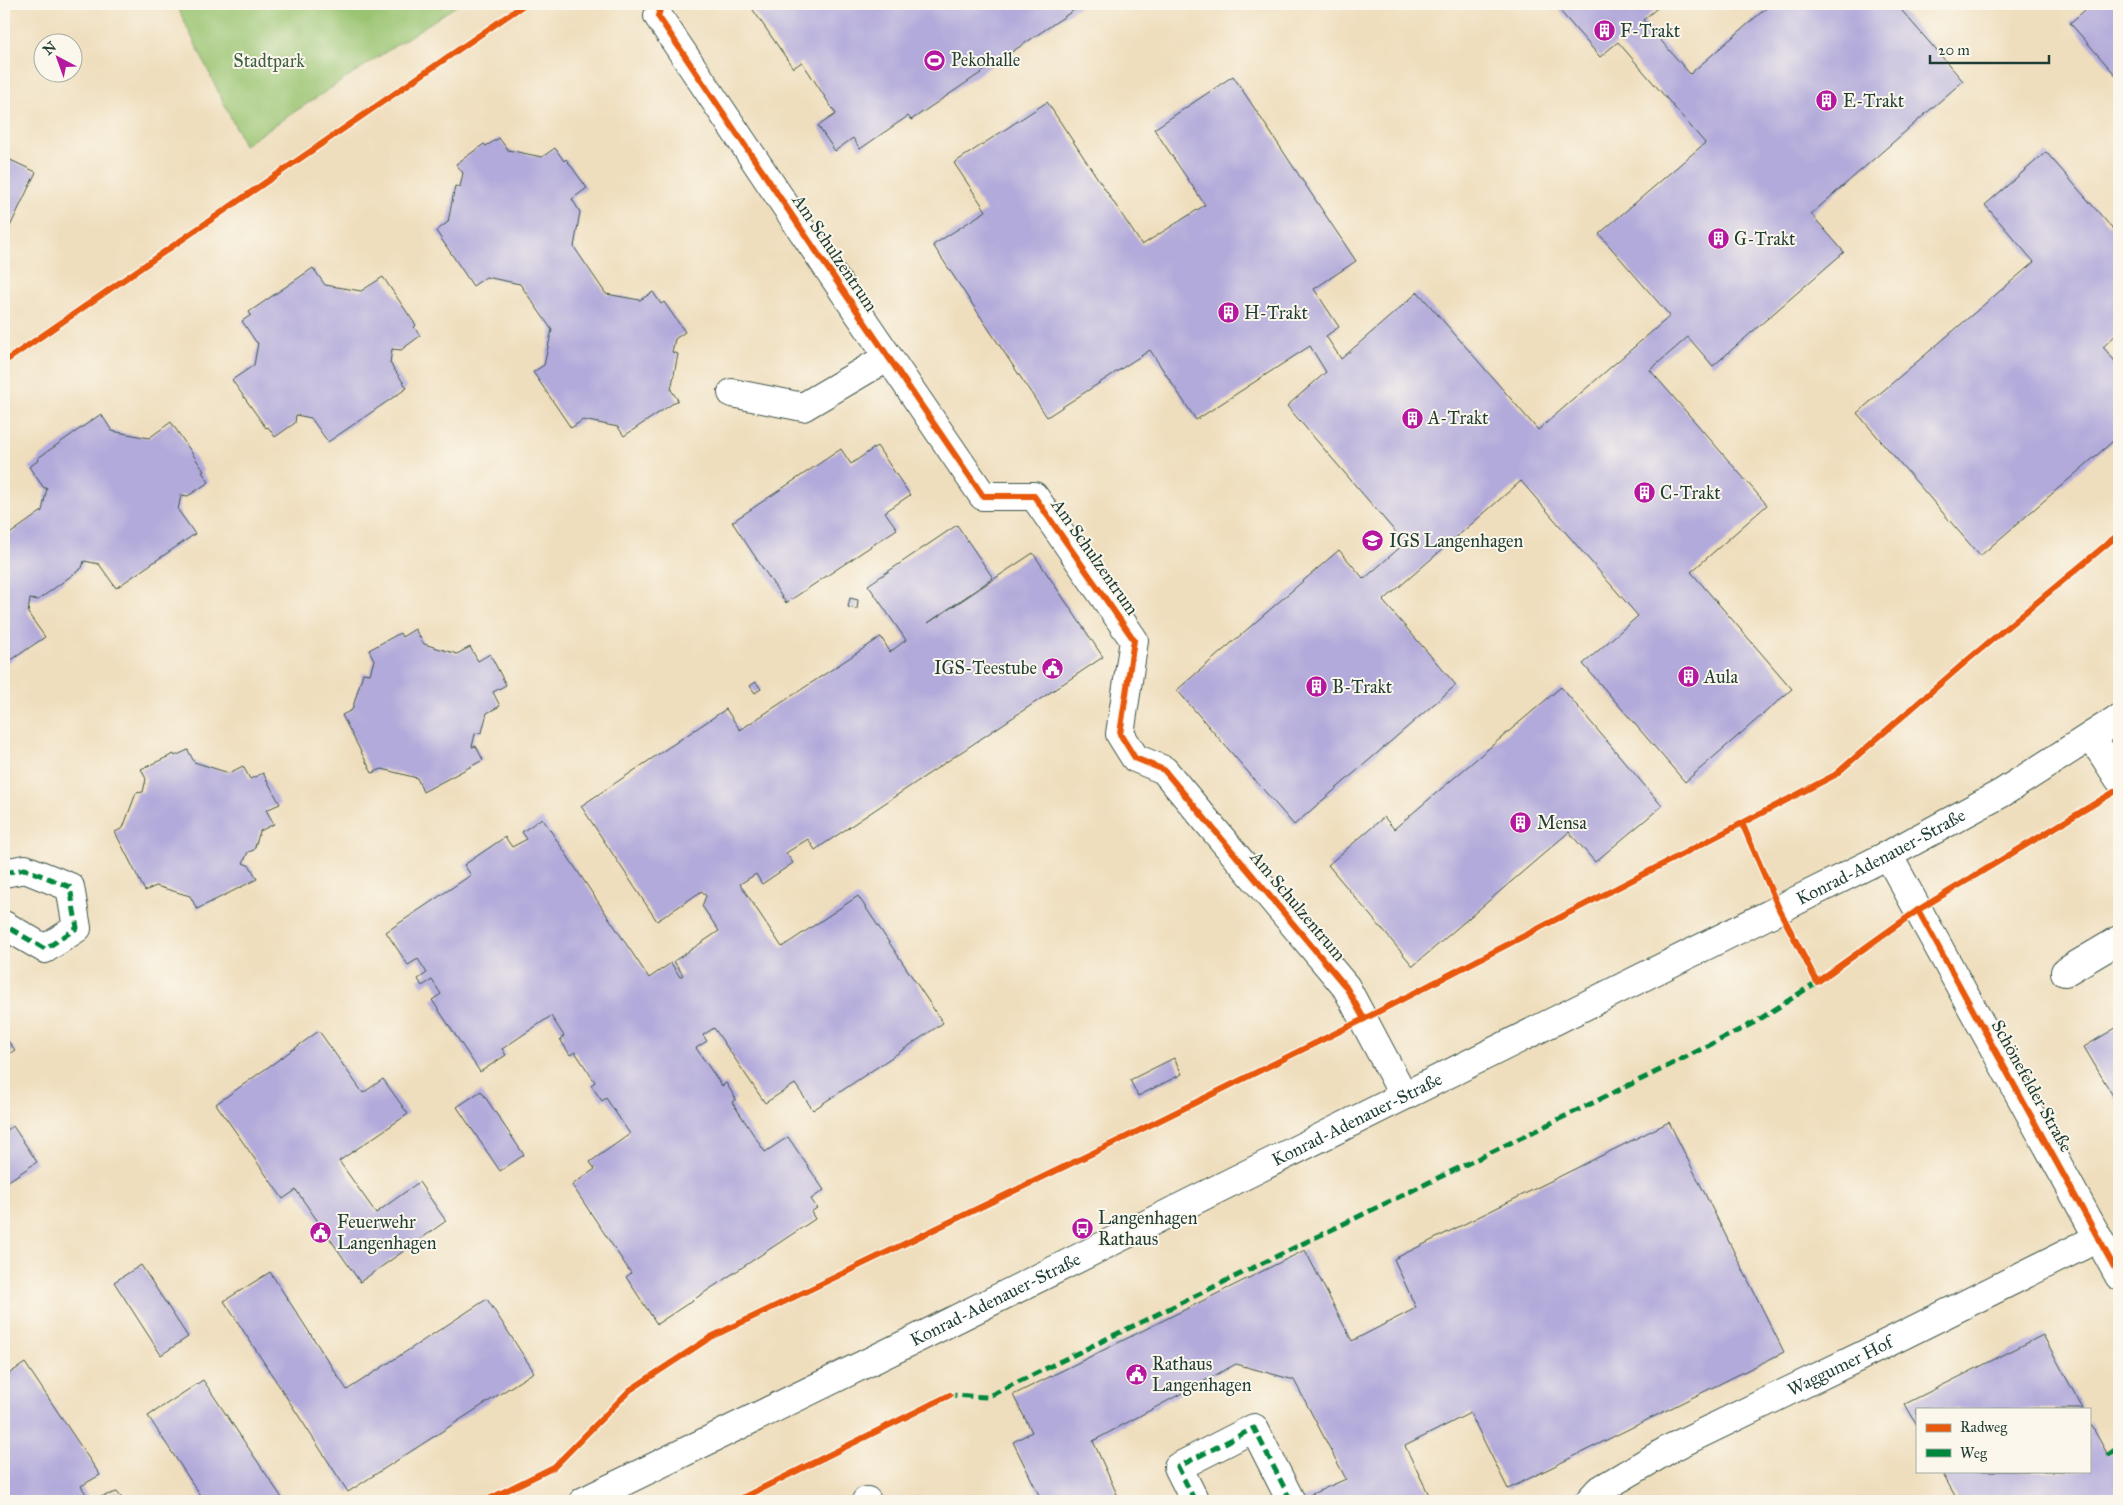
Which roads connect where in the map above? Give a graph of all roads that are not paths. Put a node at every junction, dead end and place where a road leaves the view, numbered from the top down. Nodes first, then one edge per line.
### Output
1 (658, 16) dead end
2 (888, 356) junction
3 (732, 394) dead end
4 (2119, 718) edge
5 (2091, 736) junction
6 (2119, 779) edge
7 (1888, 855) junction
8 (4, 873) edge
9 (4, 925) edge
10 (2119, 940) edge
11 (2065, 972) dead end
12 (1404, 1096) junction
13 (2098, 1238) junction
14 (2119, 1276) edge
15 (584, 1501) edge
16 (1194, 1501) edge
17 (1291, 1501) edge
18 (1589, 1501) edge

1 - 2 street, Am Schulzentrum
2 - 3 street
2 - 12 street, Am Schulzentrum
4 - 5 street, Konrad-Adenauer-Straße
5 - 6 street
5 - 7 street, Konrad-Adenauer-Straße
7 - 12 street, Konrad-Adenauer-Straße
7 - 13 street, Schönefelder Straße
8 - 9 street
10 - 11 street
12 - 15 street, Konrad-Adenauer-Straße
13 - 14 street, Schönefelder Straße
13 - 18 street, Waggumer Hof
16 - 17 street

